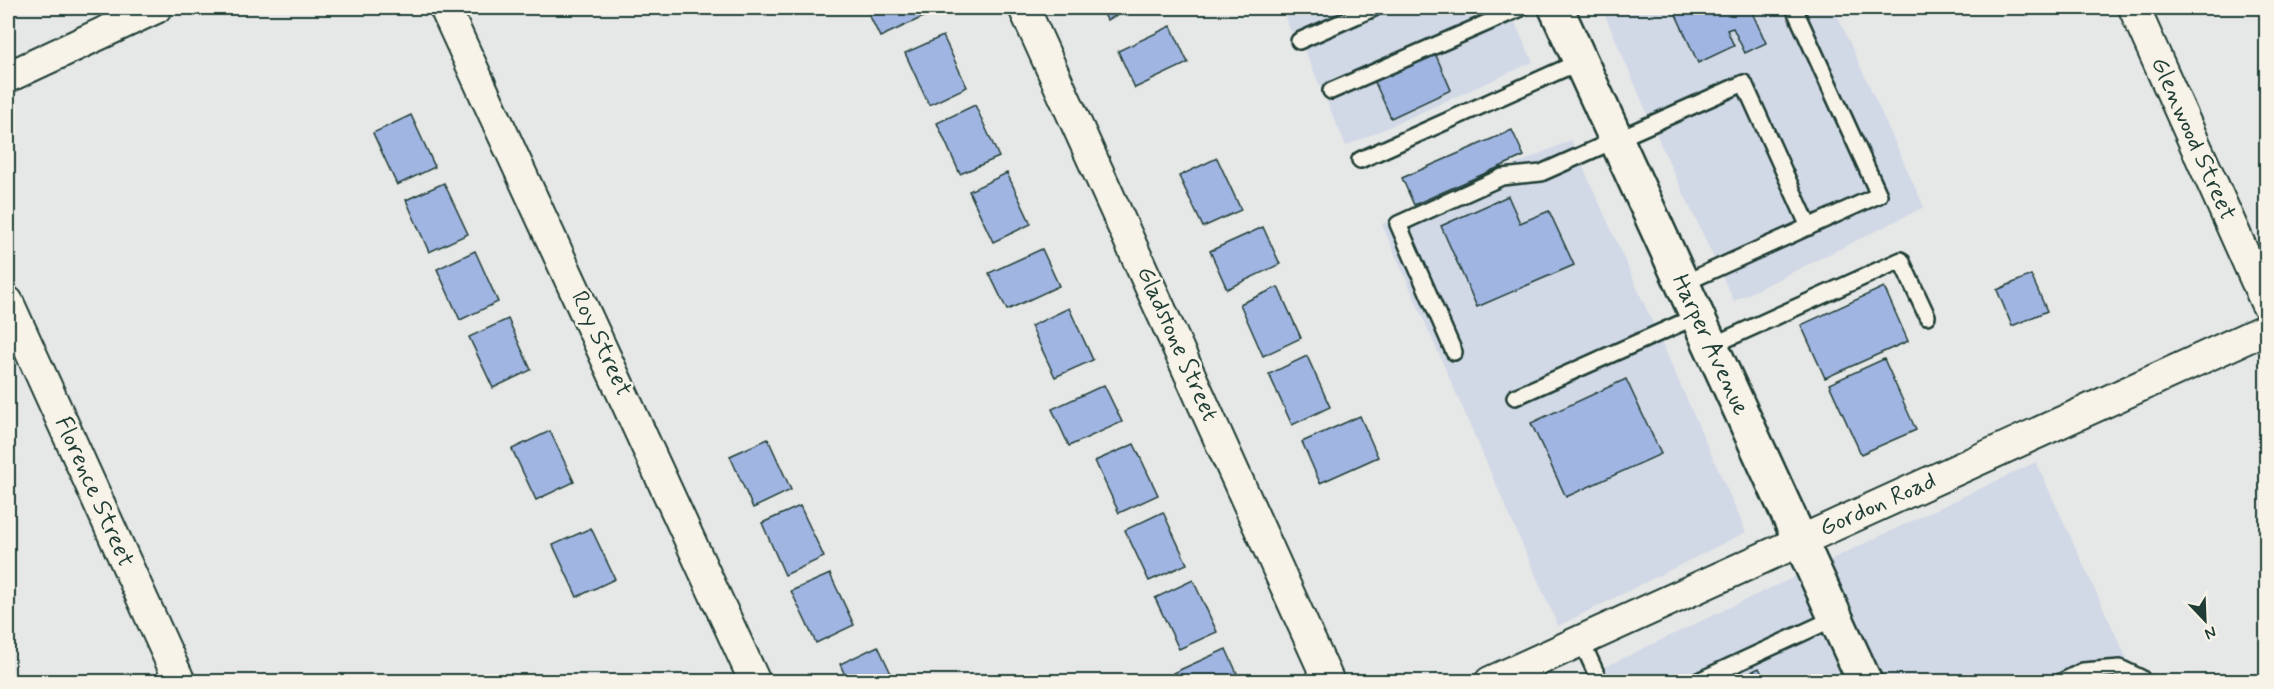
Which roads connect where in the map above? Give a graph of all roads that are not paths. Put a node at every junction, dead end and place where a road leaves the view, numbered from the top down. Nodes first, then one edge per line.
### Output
1 (156, 8) edge
2 (445, 8) edge
3 (1024, 8) edge
4 (1374, 8) edge
5 (1521, 8) edge
6 (1556, 8) edge
7 (1794, 8) edge
8 (2134, 8) edge
9 (1299, 41) dead end
10 (1581, 62) junction
11 (8, 77) edge
12 (1331, 91) dead end
13 (1615, 138) junction
14 (1360, 160) dead end
15 (1809, 228) junction
16 (1682, 284) junction
17 (8, 302) edge
18 (2266, 303) edge
19 (1697, 316) junction
20 (1927, 316) dead end
21 (2266, 329) edge
22 (1711, 346) junction
23 (1454, 352) dead end
24 (1515, 398) dead end
25 (1800, 541) junction
26 (1835, 618) junction
27 (1581, 640) junction
28 (180, 681) edge
29 (755, 681) edge
30 (1329, 681) edge
31 (1490, 681) edge
32 (1600, 681) edge
33 (1696, 681) edge
34 (1865, 681) edge
35 (2061, 681) edge
36 (2143, 681) edge

1 - 11 street
2 - 29 street, Roy Street
3 - 30 street, Gladstone Street
4 - 9 lane
5 - 12 lane
6 - 10 main road, Harper Avenue
7 - 15 lane
8 - 18 street, Glenwood Street
10 - 13 main road, Harper Avenue
10 - 14 lane
13 - 15 lane
13 - 16 main road, Harper Avenue
13 - 23 lane
15 - 16 lane
16 - 19 main road, Harper Avenue
17 - 28 street, Florence Street
19 - 22 main road, Harper Avenue
19 - 24 lane
20 - 22 lane
21 - 25 street, Gordon Road
22 - 25 main road, Harper Avenue
25 - 26 main road, Harper Avenue
25 - 27 street, Gordon Road
26 - 33 lane
26 - 34 main road, Harper Avenue
27 - 31 street, Gordon Road
27 - 32 lane
35 - 36 lane

